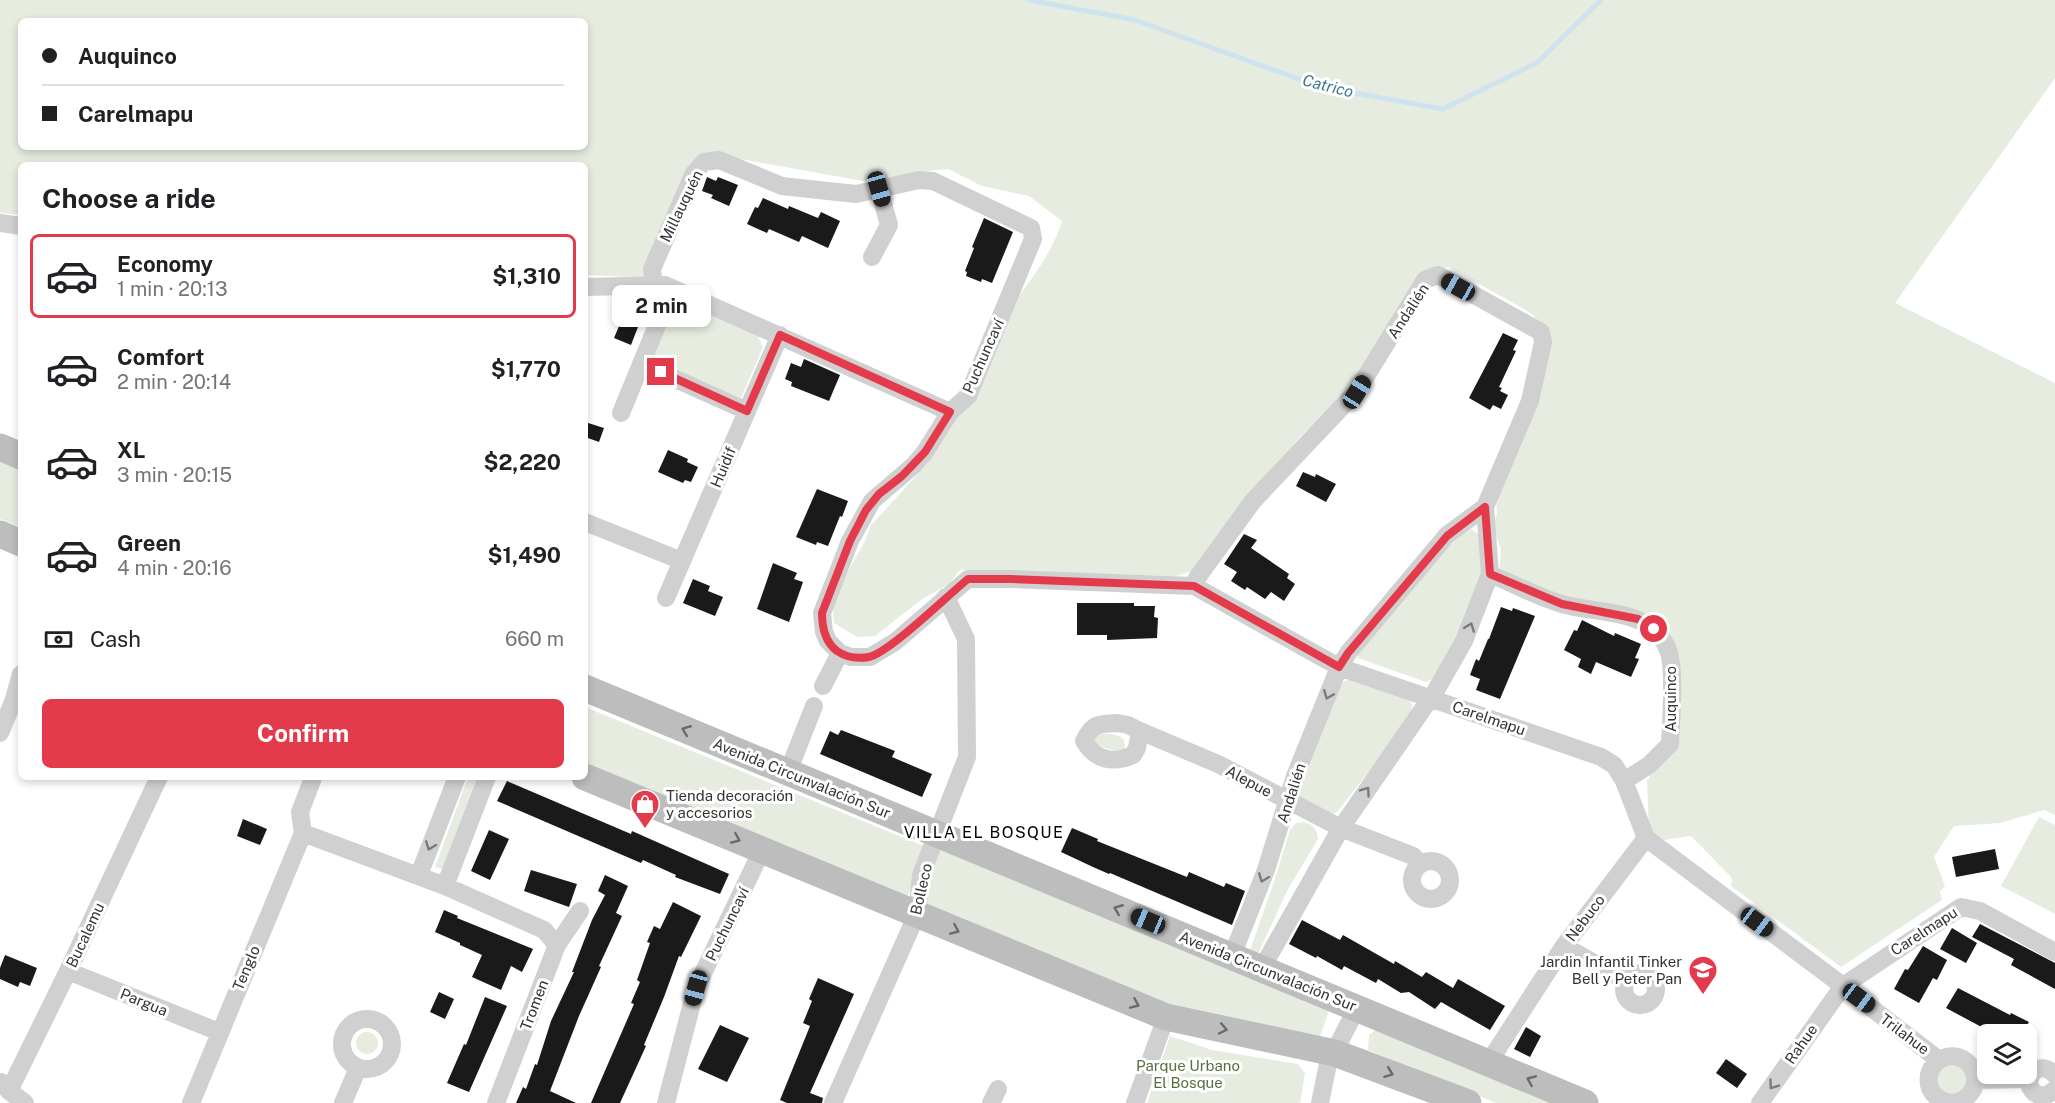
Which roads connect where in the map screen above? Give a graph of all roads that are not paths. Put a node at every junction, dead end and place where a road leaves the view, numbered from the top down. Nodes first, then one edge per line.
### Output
1 (879, 189) junction
2 (0, 223) edge
3 (18, 226) edge
4 (1031, 228) joint
5 (872, 257) dead end
6 (653, 285) junction
7 (588, 287) edge
8 (780, 335) junction
9 (642, 364) junction
10 (747, 411) junction
11 (950, 412) junction
12 (621, 413) dead end
13 (0, 447) edge
14 (18, 455) edge
15 (1485, 507) junction
16 (588, 523) edge
17 (0, 534) edge
18 (18, 542) edge
19 (682, 561) junction
20 (1490, 574) junction
21 (1194, 586) junction
22 (946, 597) junction
23 (666, 598) dead end
24 (840, 652) junction
25 (1339, 667) junction
26 (823, 686) dead end
27 (588, 689) edge
28 (1431, 699) junction
29 (17, 704) edge
30 (814, 706) dead end
31 (1140, 730) dead end
32 (0, 733) edge
33 (788, 772) junction
34 (588, 778) edge
35 (158, 780) edge
36 (312, 780) edge
37 (455, 780) edge
38 (486, 780) edge
39 (1624, 781) junction
40 (1287, 802) junction
41 (442, 814) junction
42 (469, 825) junction
43 (1341, 828) junction
44 (303, 833) junction
45 (937, 834) junction
46 (1646, 838) junction
47 (762, 850) junction
48 (1420, 864) dead end
49 (419, 875) junction
50 (446, 886) junction
51 (579, 911) dead end
52 (917, 914) junction
53 (557, 945) junction
54 (1564, 946) junction
55 (2055, 952) edge
56 (1232, 956) junction
57 (1262, 968) junction
58 (68, 972) junction
59 (1626, 981) dead end
60 (1843, 986) junction
61 (1357, 1008) junction
62 (1166, 1017) junction
63 (219, 1032) junction
64 (1335, 1053) junction
65 (1939, 1060) junction
66 (1489, 1062) junction
67 (358, 1068) dead end
68 (2037, 1070) edge
69 (2055, 1075) edge
70 (1976, 1080) joint
71 (2030, 1084) edge
72 (4, 1085) edge
73 (2055, 1089) edge
74 (1933, 1099) edge
75 (1465, 1102) edge
76 (25, 1103) edge
77 (191, 1103) edge
78 (343, 1103) edge
79 (496, 1103) edge
80 (666, 1103) edge
81 (833, 1103) edge
82 (1135, 1103) edge
83 (1320, 1103) edge
84 (1585, 1103) edge
85 (1760, 1103) edge
86 (1954, 1103) edge

1 - 4 street, Millauquén
1 - 5 street
1 - 6 street, Millauquén
2 - 3 street
4 - 11 street, Puchuncaví
6 - 7 street
6 - 8 street
6 - 9 street
8 - 10 street, Huidif
8 - 11 street
9 - 10 street
9 - 12 street
10 - 19 street, Huidif
11 - 24 street, Puchuncaví
13 - 14 main road
15 - 20 street, Andalién
15 - 21 street, Andalién
15 - 25 street, Andalién
16 - 19 street
17 - 18 main road
19 - 23 street, Huidif
28 -> 20 street, Andalién
20 - 39 street, Auquinco
21 - 22 street, Carelmapu
21 - 25 street, Carelmapu
22 - 24 street, Carelmapu
22 - 45 street, Bolleco
24 - 26 street
25 - 28 street, Carelmapu
25 -> 40 street, Andalién
33 -> 27 main road, Avenida Circunvalación Sur
28 - 39 street, Carelmapu
43 -> 28 street, Andalién
29 - 32 street
30 - 33 street
31 - 40 street, Alepue
33 - 45 main road, Avenida Circunvalación Sur
34 -> 47 main road
35 - 58 street, Bucalemu
36 - 44 street, Tenglo
37 - 41 street
38 - 42 street
39 - 46 street, Carelmapu
40 - 43 street, Alepue
40 -> 56 street, Andalién
41 - 42 street
41 -> 49 street
42 - 50 street
43 - 48 street, Alepue
43 - 57 street, Andalién
44 - 49 street
44 - 63 street, Tenglo
45 - 52 street, Bolleco
56 -> 45 main road, Avenida Circunvalación Sur
46 - 54 street, Nebuco
46 - 60 street
47 - 52 main road
47 - 80 street, Puchuncaví
49 - 50 street
50 - 53 street
51 - 53 street, Tromen
52 -> 62 main road
52 - 81 street, Bolleco
53 - 79 street, Tromen
54 - 59 street
54 - 66 street, Nebuco
55 - 60 street, Carelmapu
56 - 57 main road, Avenida Circunvalación Sur
57 - 61 main road, Avenida Circunvalación Sur
58 - 63 street, Pargua
58 - 72 street, Bucalemu
60 - 65 street, Trilahue
60 -> 85 street, Rahue
61 - 64 street
61 - 66 main road, Avenida Circunvalación Sur
62 -> 64 main road
62 - 82 street
63 - 77 street, Tenglo
64 -> 75 main road
64 - 83 street
65 - 70 street, Trilahue
65 - 74 street, Trilahue
84 -> 66 main road, Avenida Circunvalación Sur
67 - 78 street
68 - 69 street
70 - 86 street, Trilahue
71 - 73 street
72 - 76 street
74 - 86 street, Trilahue

